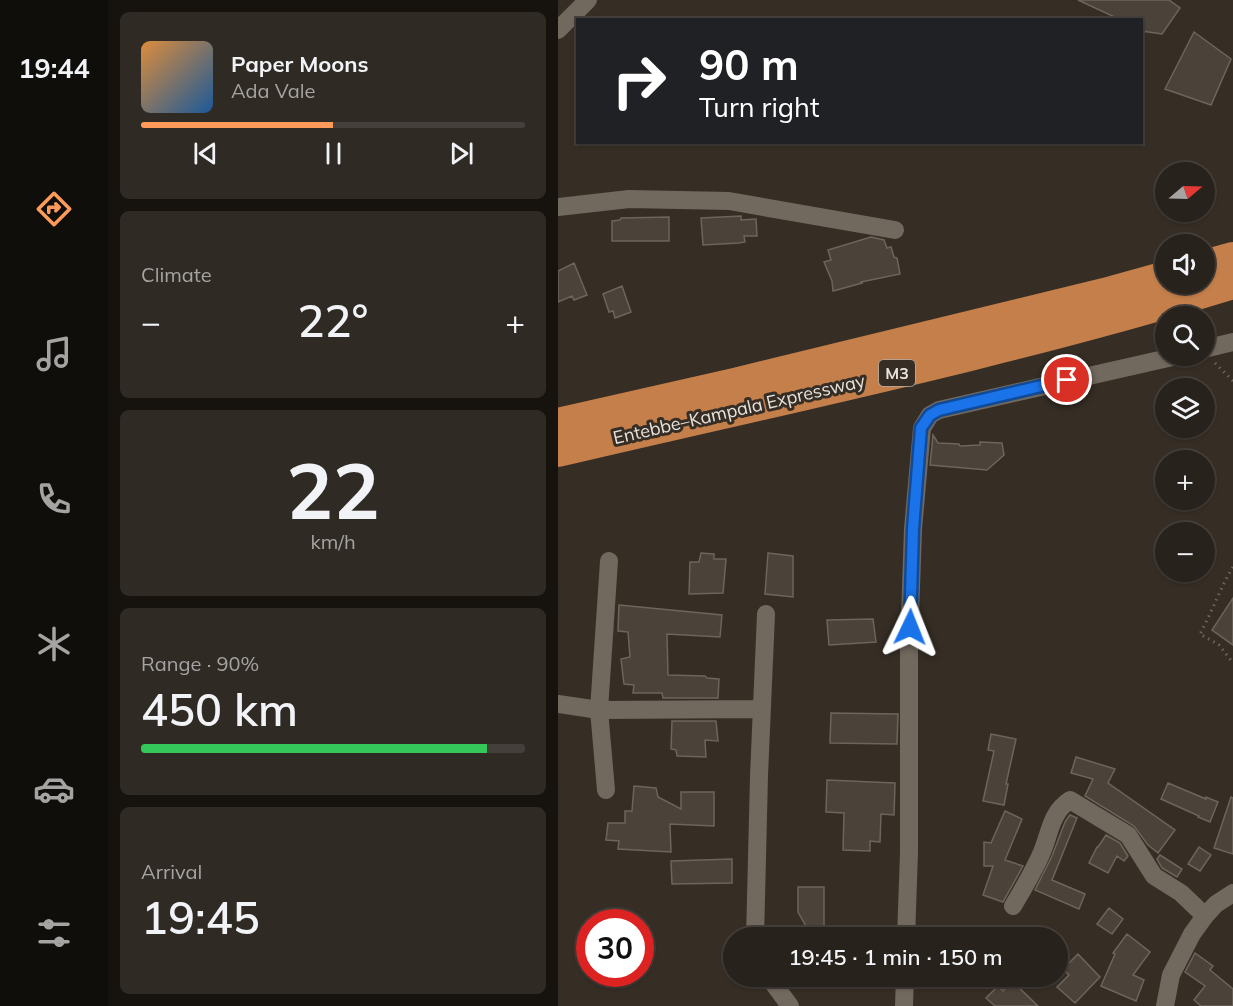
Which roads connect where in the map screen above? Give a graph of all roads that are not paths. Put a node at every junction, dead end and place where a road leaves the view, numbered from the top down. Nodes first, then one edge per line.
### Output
1 (588, 0) edge
2 (558, 30) edge
3 (558, 207) edge
4 (895, 230) dead end
5 (1233, 258) edge
6 (1215, 263) edge
7 (1155, 280) edge
8 (1233, 283) edge
9 (1233, 342) edge
10 (1215, 351) edge
11 (1155, 361) edge
12 (558, 424) edge
13 (558, 451) edge
14 (609, 561) dead end
15 (766, 614) dead end
16 (558, 704) edge
17 (599, 710) junction
18 (762, 710) junction
19 (606, 790) dead end
20 (1233, 893) edge
21 (1013, 906) dead end
22 (1205, 916) junction
23 (755, 927) edge
24 (906, 927) edge
25 (776, 987) edge
26 (905, 987) edge
27 (790, 1006) edge
28 (904, 1006) edge
29 (1165, 1006) edge

1 - 2 street
3 - 4 street
5 - 6 highway
7 - 12 highway, Entebbe–Kampala Expressway / M3
8 - 13 highway, Entebbe–Kampala Expressway / M3
9 - 10 street
11 - 24 street
14 - 17 street
15 - 18 street
16 - 17 street
17 - 18 street
17 - 19 street
18 - 23 street
20 - 22 street
21 - 22 street
22 - 29 street
25 - 27 street
26 - 28 street

